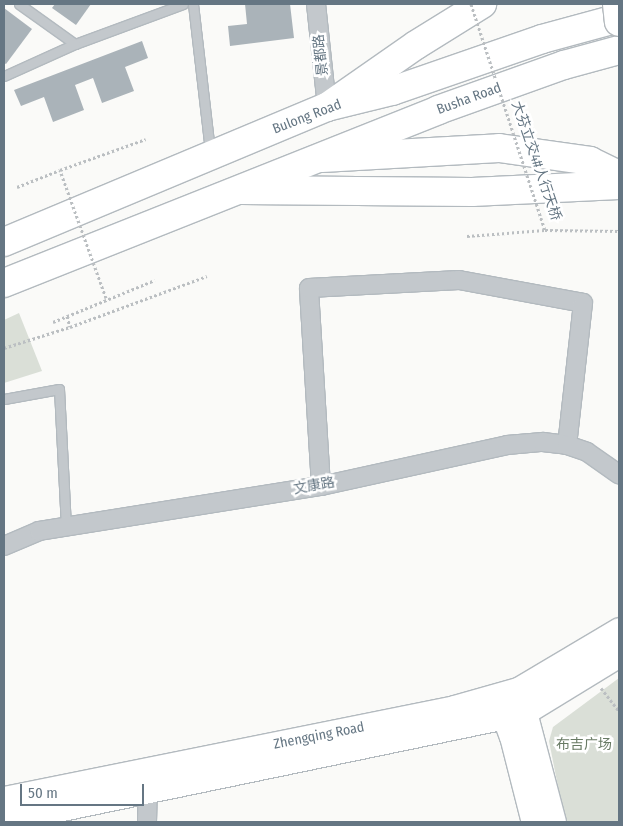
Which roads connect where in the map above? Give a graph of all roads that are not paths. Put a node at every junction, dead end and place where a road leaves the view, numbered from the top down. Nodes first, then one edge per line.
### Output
1 (19, 4) edge
2 (183, 4) edge
3 (193, 4) edge
4 (316, 4) edge
5 (482, 4) edge
6 (617, 4) edge
7 (619, 18) edge
8 (619, 22) edge
9 (76, 44) junction
10 (619, 50) edge
11 (4, 76) edge
12 (327, 107) junction
13 (210, 157) junction
14 (322, 158) junction
15 (619, 175) edge
16 (619, 185) edge
17 (242, 190) junction
18 (118, 196) junction
19 (4, 222) edge
20 (4, 242) edge
21 (31, 272) junction
22 (4, 283) edge
23 (4, 288) edge
24 (4, 400) edge
25 (567, 445) junction
26 (619, 474) edge
27 (321, 486) junction
28 (66, 527) junction
29 (4, 546) edge
30 (619, 630) edge
31 (619, 654) edge
32 (511, 704) junction
33 (148, 781) junction
34 (4, 799) edge
35 (4, 820) edge
36 (147, 822) edge
37 (534, 822) edge
38 (553, 822) edge

1 - 9 lane
2 - 9 lane
3 - 13 lane
4 - 12 street, 景都路
5 - 12 main road
6 - 8 main road, bridge
7 - 12 main road, Bulong Road
9 - 11 lane
10 - 14 main road, Busha Road
12 - 13 main road, Bulong Road
13 - 18 main road, Bulong Road
14 - 15 main road
14 - 17 main road
16 - 17 main road
17 - 21 main road
18 - 19 main road
18 - 20 main road, Bulong Road
21 - 22 main road
21 - 23 main road
24 - 28 lane
25 - 26 street, 文康路
25 - 27 street, 文康路
25 - 27 street
27 - 28 street, 文康路
28 - 29 street, 文康路
30 - 32 street, Zhengqing Road
31 - 32 street, Zhengqing Road
32 - 33 street, Zhengqing Road
32 - 37 street
32 - 38 street
33 - 34 street, Zhengqing Road
33 - 35 street, Zhengqing Road
33 - 36 street

